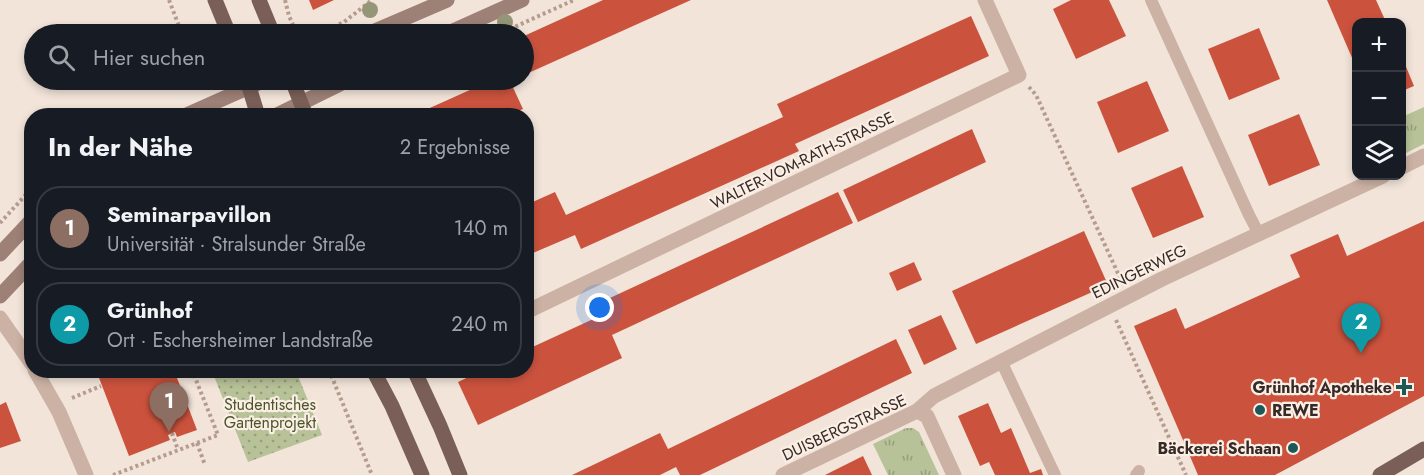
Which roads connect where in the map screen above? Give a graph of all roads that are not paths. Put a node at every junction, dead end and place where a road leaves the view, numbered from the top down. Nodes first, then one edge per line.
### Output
1 (215, 0) edge
2 (259, 0) edge
3 (447, 0) edge
4 (522, 0) edge
5 (985, 0) edge
6 (1151, 0) edge
7 (225, 24) edge
8 (269, 24) edge
9 (391, 24) edge
10 (468, 24) edge
11 (235, 90) edge
12 (251, 90) edge
13 (296, 90) edge
14 (333, 90) edge
15 (200, 108) edge
16 (256, 108) edge
17 (304, 108) edge
18 (306, 108) edge
19 (1424, 156) edge
20 (1406, 164) edge
21 (1374, 180) edge
22 (24, 228) edge
23 (1259, 234) junction
24 (0, 254) edge
25 (24, 270) edge
26 (0, 296) edge
27 (534, 308) edge
28 (0, 318) edge
29 (24, 352) edge
30 (1001, 362) junction
31 (40, 378) edge
32 (377, 378) edge
33 (418, 378) edge
34 (917, 411) junction
35 (1424, 449) edge
36 (86, 475) edge
37 (422, 475) edge
38 (460, 475) edge
39 (783, 475) edge
40 (954, 475) edge
41 (1055, 475) edge
42 (1380, 475) edge

1 - 7 main road
2 - 8 main road
3 - 9 main road
4 - 10 main road
5 - 27 street, WALTER-VOM-RATH-STRASSE
6 - 23 lane
11 - 15 main road
12 - 16 main road
13 - 17 main road
14 - 18 main road
19 - 20 street
21 - 23 street, EDINGERWEG
22 - 24 main road
23 - 30 street, EDINGERWEG
25 - 26 main road
28 - 29 street
30 - 34 street, EDINGERWEG
30 - 41 lane
31 - 36 street
32 - 37 main road
33 - 38 main road
34 - 39 street, DUISBERGSTRASSE
34 - 40 street, DUISBERGSTRASSE
35 - 42 main road

